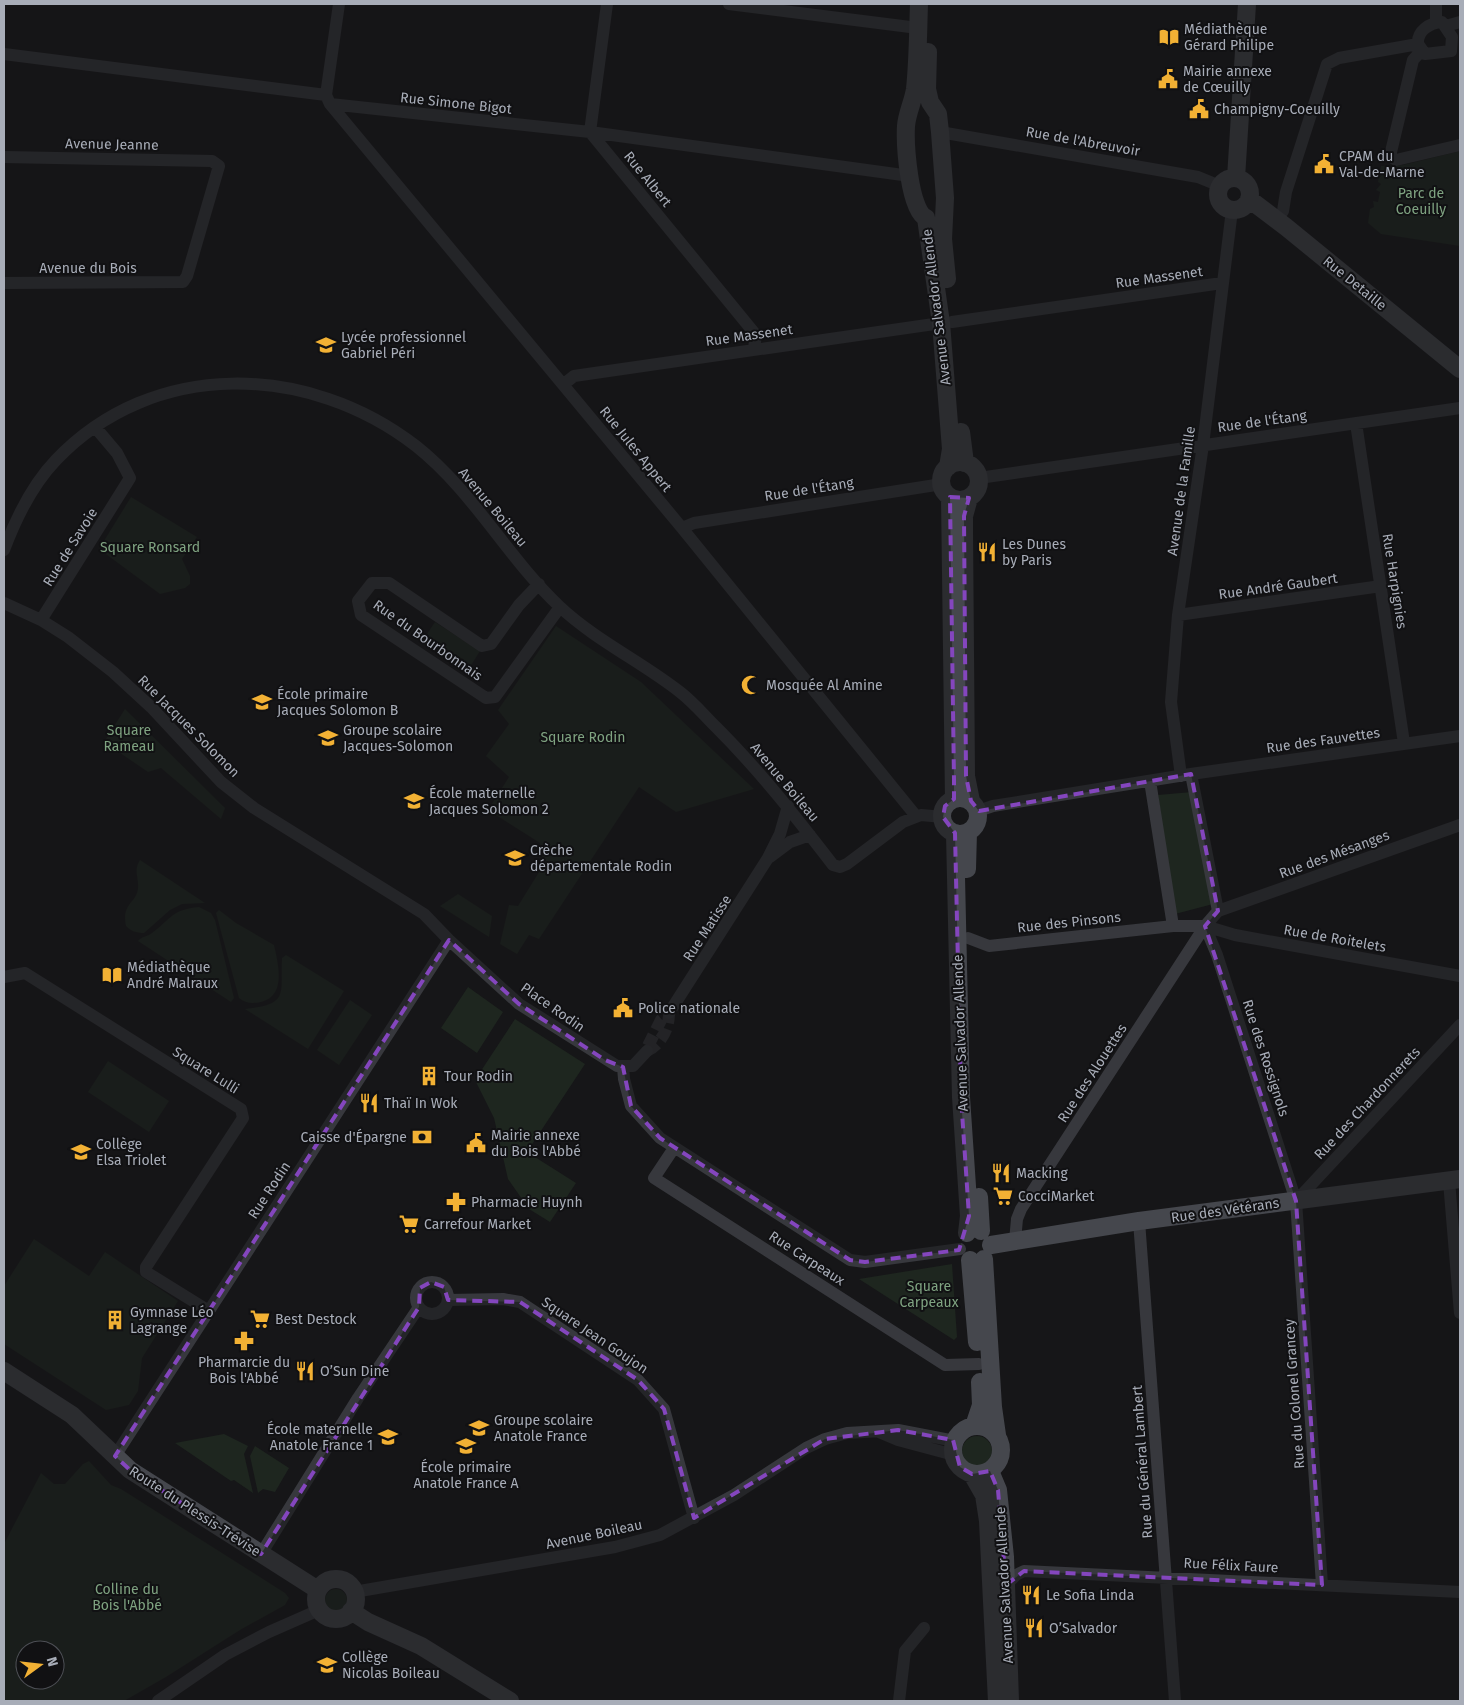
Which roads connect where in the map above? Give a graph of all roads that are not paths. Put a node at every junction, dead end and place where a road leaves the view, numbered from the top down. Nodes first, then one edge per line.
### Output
1 (339, 4) edge
2 (607, 4) edge
3 (729, 4) edge
4 (919, 4) edge
5 (931, 4) edge
6 (1247, 4) edge
7 (1436, 4) edge
8 (1460, 22) edge
9 (1441, 24) junction
10 (918, 28) junction
11 (1420, 47) junction
12 (1455, 53) edge
13 (4, 54) edge
14 (328, 100) junction
15 (930, 102) junction
16 (912, 104) junction
17 (590, 132) junction
18 (940, 132) junction
19 (1460, 146) edge
20 (4, 157) edge
21 (910, 176) junction
22 (1236, 178) junction
23 (1220, 186) junction
24 (1249, 200) junction
25 (1232, 210) junction
26 (943, 212) junction
27 (926, 218) junction
28 (1277, 220) junction
29 (4, 283) edge
30 (172, 283) joint
31 (1222, 283) junction
32 (946, 323) junction
33 (754, 348) junction
34 (1460, 369) edge
35 (564, 384) junction
36 (1460, 408) edge
37 (1356, 423) junction
38 (95, 427) junction
39 (1203, 445) junction
40 (956, 465) junction
41 (979, 478) junction
42 (946, 491) junction
43 (969, 498) junction
44 (682, 528) junction
45 (4, 550) edge
46 (539, 584) junction
47 (1381, 586) junction
48 (4, 603) edge
49 (560, 607) junction
50 (1178, 615) junction
51 (41, 620) junction
52 (1460, 736) edge
53 (1404, 743) junction
54 (1186, 775) junction
55 (1150, 780) junction
56 (954, 799) junction
57 (788, 806) junction
58 (974, 806) junction
59 (916, 816) junction
60 (943, 817) junction
61 (1460, 825) edge
62 (961, 832) junction
63 (810, 835) junction
64 (768, 858) junction
65 (1218, 911) junction
66 (1174, 926) junction
67 (1205, 926) junction
68 (968, 938) junction
69 (449, 940) junction
70 (1460, 976) edge
71 (4, 977) edge
72 (669, 1013) dead end
73 (1460, 1025) edge
74 (647, 1051) tunnel mouth
75 (623, 1067) junction
76 (674, 1148) junction
77 (1455, 1180) edge
78 (1296, 1201) junction
79 (1139, 1222) junction
80 (1015, 1241) junction
81 (976, 1246) junction
82 (448, 1300) junction
83 (419, 1307) junction
84 (209, 1311) junction
85 (1460, 1313) edge
86 (979, 1364) junction
87 (4, 1371) edge
88 (974, 1426) junction
89 (997, 1435) junction
90 (954, 1448) junction
91 (115, 1456) junction
92 (990, 1471) junction
93 (972, 1474) junction
94 (694, 1518) junction
95 (261, 1554) junction
96 (1166, 1577) junction
97 (1006, 1585) junction
98 (1322, 1585) junction
99 (318, 1590) junction
100 (354, 1592) junction
101 (1460, 1592) edge
102 (319, 1610) junction
103 (351, 1611) junction
104 (924, 1628) dead end
105 (158, 1701) edge
106 (510, 1701) edge
107 (899, 1701) edge
108 (997, 1701) edge
109 (1010, 1701) edge
110 (1175, 1701) edge

1 - 14 street
2 - 17 street
3 - 10 street
4 - 10 main road, Avenue Salvador Allende
5 - 15 main road, Avenue Salvador Allende
6 - 22 main road
7 - 9 street
8 - 9 street
9 - 11 street
9 - 12 street
10 - 16 main road, Avenue Salvador Allende
11 - 12 street
11 - 19 street
11 - 28 street
13 - 14 street, Rue Simone Bigot
14 - 17 street, Rue Simone Bigot
14 - 35 street, Rue Jules Appert
15 - 16 main road
15 - 18 main road, Avenue Salvador Allende
16 - 21 main road, Avenue Salvador Allende
17 - 21 street, Rue Simone Bigot
17 - 33 street, Rue Albert
18 - 23 street, Rue de l'Abreuvoir
18 - 26 main road, Avenue Salvador Allende
20 - 30 street, Avenue Jeanne
21 - 27 main road, Avenue Salvador Allende
22 - 23 main road
22 - 24 main road
23 - 25 main road
24 - 25 main road
24 - 28 main road, Rue Detaille
25 - 31 street, Avenue de la Famille
26 - 27 main road
26 - 32 main road, Avenue Salvador Allende
27 - 32 main road, Avenue Salvador Allende
28 - 34 main road, Rue Detaille
29 - 30 street, Avenue du Bois
31 - 32 street, Rue Massenet
31 - 39 street, Avenue de la Famille
32 - 33 street, Rue Massenet
32 - 40 main road, Avenue Salvador Allende
33 - 35 street, Rue Massenet
35 - 44 street, Rue Jules Appert
36 - 37 street, Rue de l'Étang
37 - 39 street, Rue de l'Étang
37 - 47 street, Rue Harpignies
38 - 45 street, Avenue Boileau
38 - 46 street, Avenue Boileau
38 - 51 street, Rue de Savoie
39 - 41 street, Rue de l'Étang
39 - 50 street, Avenue de la Famille
40 - 41 main road
40 - 42 main road, Avenue Salvador Allende
41 - 43 main road
42 - 43 main road
42 - 44 street, Rue de l'Étang
42 - 56 main road, Avenue Salvador Allende
43 - 58 main road
44 - 59 street, Rue Jules Appert
46 - 49 street, Avenue Boileau
46 - 49 street, Rue du Bourbonnais
47 - 50 street, Rue André Gaubert
47 - 53 street, Rue Harpignies
48 - 51 street, Rue Jacques Solomon
49 - 57 street, Avenue Boileau
50 - 54 street, Avenue de la Famille
51 - 69 street, Rue Jacques Solomon
52 - 53 street, Rue des Fauvettes
53 - 54 street, Rue des Fauvettes
54 - 55 street, Rue des Fauvettes
54 - 65 street, Avenue de la Famille
55 - 58 street
55 - 66 street
56 - 58 main road
56 - 60 main road
57 - 63 street, Avenue Boileau
57 - 64 street, Rue Matisse
58 - 62 main road
59 - 60 street
59 - 63 street, Avenue Boileau
60 - 62 main road
61 - 65 street, Rue des Mésanges
62 - 68 main road, Avenue Salvador Allende
62 - 81 main road, Avenue Salvador Allende
63 - 64 street
64 - 72 street, Rue Matisse
65 - 67 street, Rue des Alouettes
66 - 67 street, Rue de Roitelets
66 - 68 street, Rue des Pinsons
67 - 70 street, Rue de Roitelets
67 - 78 street, Rue des Rossignols
67 - 80 street, Rue des Alouettes
68 - 81 main road, Avenue Salvador Allende
69 - 75 street, Place Rodin
69 - 84 street, Rue Rodin
71 - 84 street, Square Lulli
73 - 78 street, Rue des Chardonnerets
74 - 75 street
75 - 76 street, Rue Carpeaux
76 - 81 street, Rue Carpeaux
76 - 86 street, Rue Carpeaux
77 - 78 main road, Rue des Vétérans
77 - 85 street
78 - 79 main road, Rue des Vétérans
78 - 98 street, Rue du Colonel Grancey
79 - 80 main road, Rue des Vétérans
79 - 96 street, Rue du Général Lambert
80 - 81 main road, Rue des Vétérans
81 - 86 main road, Avenue Salvador Allende
81 - 89 main road, Avenue Salvador Allende
82 - 83 street
82 - 83 street
82 - 94 street, Square Jean Goujon
83 - 95 street
84 - 91 street, Rue Rodin
86 - 88 main road, Avenue Salvador Allende
87 - 91 main road, Route du Plessis-Trévise
88 - 89 main road
88 - 90 main road
89 - 92 main road
90 - 93 main road
90 - 94 street, Avenue Boileau
91 - 95 main road, Route du Plessis-Trévise
92 - 93 main road
92 - 97 main road, Avenue Salvador Allende
93 - 108 main road
94 - 100 street, Avenue Boileau
95 - 99 main road, Route du Plessis-Trévise
96 - 97 street, Rue Félix Faure
96 - 98 street, Rue Félix Faure
96 - 110 street, Rue du Général Lambert
97 - 109 main road, Avenue Salvador Allende
98 - 101 street, Rue Félix Faure
99 - 100 main road
99 - 102 main road
100 - 103 main road
102 - 103 main road
102 - 105 street
103 - 106 main road
104 - 107 street

